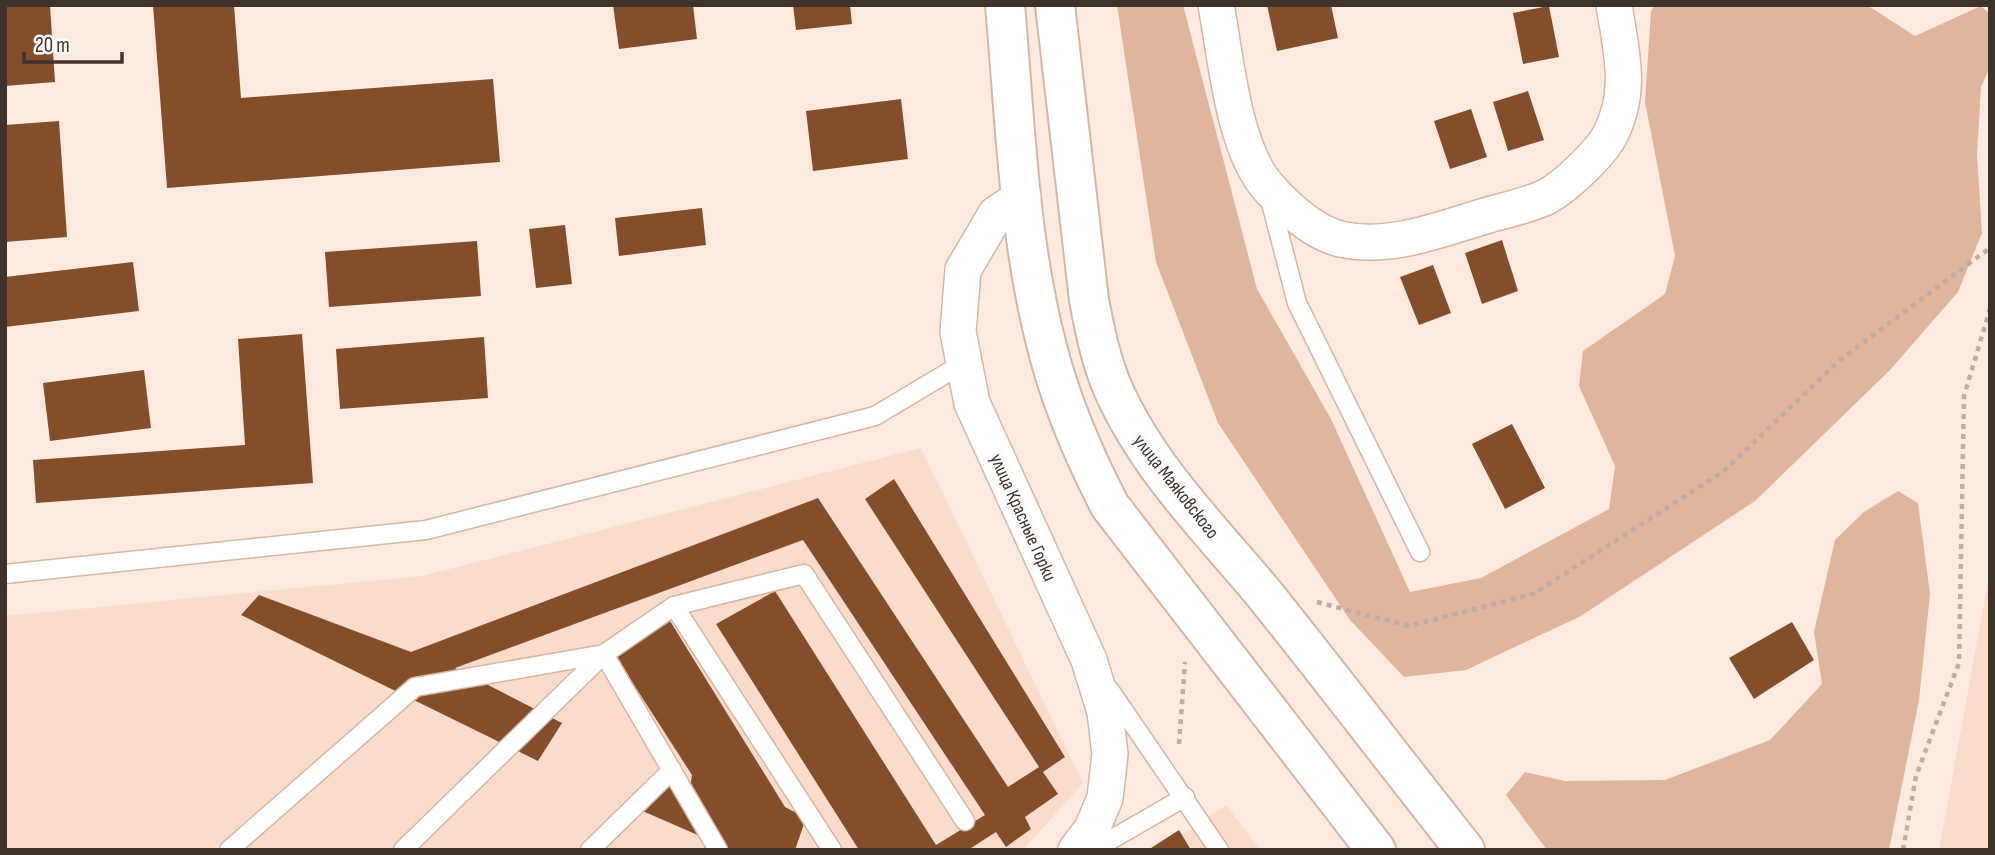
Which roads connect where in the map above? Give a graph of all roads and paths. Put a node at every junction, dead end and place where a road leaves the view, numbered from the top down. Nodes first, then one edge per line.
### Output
1 (1005, 5) edge
2 (1055, 5) edge
3 (1216, 5) edge
4 (1614, 5) edge
5 (1267, 186) junction
6 (1023, 196) junction
7 (1990, 248) edge
8 (1990, 309) edge
9 (962, 364) junction
10 (1420, 552) dead end
11 (5, 574) edge
12 (1311, 601) dead end
13 (674, 606) junction
14 (604, 654) junction
15 (1089, 660) junction
16 (1185, 662) dead end
17 (1179, 744) dead end
18 (672, 770) junction
19 (1185, 797) junction
20 (965, 821) dead end
21 (229, 850) edge
22 (403, 850) edge
23 (590, 850) edge
24 (718, 850) edge
25 (832, 850) edge
26 (1076, 850) edge
27 (1093, 850) edge
28 (1219, 850) edge
29 (1376, 850) edge
30 (1465, 850) edge
31 (1903, 850) edge

1 - 6 main road
2 - 30 main road, улица Маяковского
3 - 5 street
4 - 5 street
5 - 10 lane
6 - 9 street, улица Красные Горки
6 - 29 main road
7 - 12 path
8 - 31 path
9 - 11 lane
9 - 15 street, улица Красные Горки
13 - 14 lane
13 - 20 lane
13 - 25 lane
14 - 18 lane
14 - 21 lane
14 - 22 lane
15 - 19 lane
15 - 26 street, улица Красные Горки
16 - 17 path
18 - 23 lane
18 - 24 lane
19 - 27 lane
19 - 28 lane

